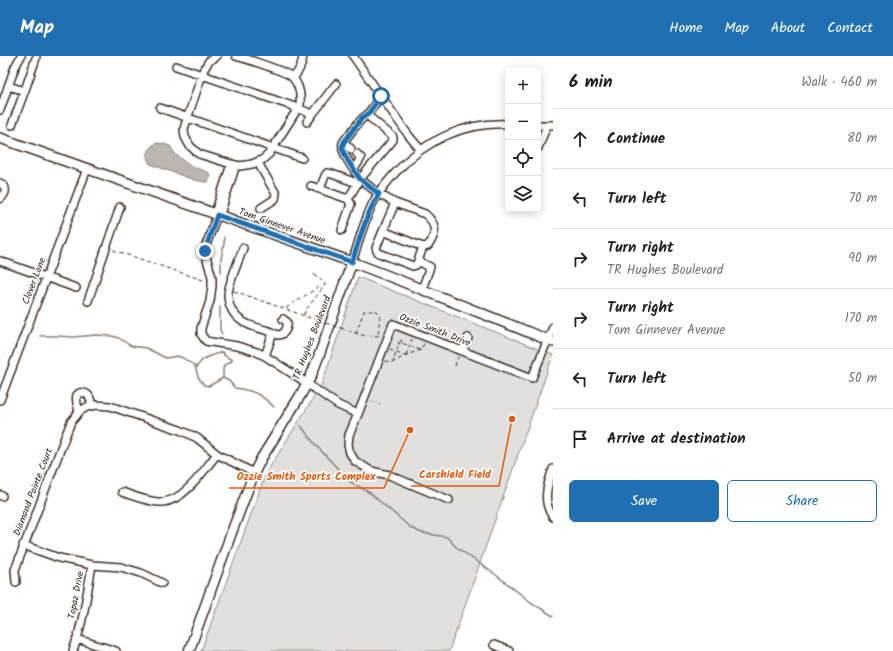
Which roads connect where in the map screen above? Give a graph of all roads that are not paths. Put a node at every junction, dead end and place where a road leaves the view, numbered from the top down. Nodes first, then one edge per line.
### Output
1 (21, 56) edge
2 (217, 56) edge
3 (236, 56) edge
4 (303, 56) edge
5 (353, 56) edge
6 (36, 58) dead end
7 (176, 66) dead end
8 (202, 75) junction
9 (293, 78) junction
10 (336, 84) dead end
11 (8, 86) junction
12 (25, 90) junction
13 (381, 96) junction
14 (160, 108) dead end
15 (298, 108) junction
16 (0, 110) edge
17 (312, 115) junction
18 (367, 115) junction
19 (187, 118) junction
20 (307, 122) dead end
21 (505, 124) edge
22 (12, 125) dead end
23 (550, 125) edge
24 (0, 138) edge
25 (344, 142) junction
26 (541, 142) edge
27 (273, 148) junction
28 (420, 149) junction
29 (302, 158) dead end
30 (258, 162) junction
31 (234, 165) junction
32 (87, 169) junction
33 (354, 169) junction
34 (359, 181) junction
35 (0, 183) edge
36 (311, 186) dead end
37 (320, 189) junction
38 (379, 194) junction
39 (0, 199) edge
40 (348, 199) junction
41 (395, 203) junction
42 (120, 207) dead end
43 (262, 208) dead end
44 (217, 215) junction
45 (342, 230) dead end
46 (384, 231) junction
47 (423, 247) junction
48 (243, 248) dead end
49 (0, 261) edge
50 (418, 261) junction
51 (352, 262) junction
52 (46, 277) junction
53 (76, 288) dead end
54 (422, 289) junction
55 (88, 301) dead end
56 (283, 319) dead end
57 (553, 327) edge
58 (273, 333) junction
59 (468, 338) dead end
60 (550, 341) edge
61 (461, 354) junction
62 (265, 356) junction
63 (307, 384) junction
64 (0, 400) edge
65 (92, 406) junction
66 (79, 412) junction
67 (358, 414) junction
68 (217, 454) junction
69 (553, 469) edge
70 (254, 473) junction
71 (122, 492) dead end
72 (449, 500) dead end
73 (553, 517) edge
74 (23, 545) junction
75 (92, 565) junction
76 (16, 582) dead end
77 (162, 583) dead end
78 (77, 639) junction
79 (494, 645) dead end
80 (73, 651) edge
81 (116, 651) edge
82 (189, 651) edge
83 (509, 651) edge

1 - 11 street
2 - 8 street
3 - 9 street
4 - 9 street
5 - 13 street
6 - 12 street
7 - 8 street
8 - 15 street
8 - 19 street
9 - 15 street
10 - 17 street
11 - 12 street
11 - 16 street
12 - 22 street
13 - 18 street
13 - 28 street
14 - 19 street
15 - 17 street
15 - 27 street
17 - 20 street
18 - 25 street
18 - 34 street
19 - 27 street
19 - 31 street
21 - 28 street, TR Hughes Boulevard
23 - 26 street
24 - 32 main road, Tom Ginnever Avenue
25 - 33 street
25 - 33 street
27 - 29 street
27 - 30 street
28 - 38 street, TR Hughes Boulevard
30 - 31 street
30 - 43 street
31 - 44 street
32 - 44 main road, Tom Ginnever Avenue
32 - 52 street, Clover Lane
33 - 34 street
34 - 37 street
34 - 38 street
34 - 40 street
35 - 39 street
36 - 37 street
37 - 40 street
38 - 41 street
38 - 51 street, TR Hughes Boulevard
40 - 45 street
41 - 46 street
41 - 47 street
42 - 55 street
44 - 51 main road, Tom Ginnever Avenue
44 - 62 street
46 - 47 street
46 - 50 street
47 - 50 street
48 - 58 street
49 - 52 street
50 - 54 street
51 - 54 main road, Tom Ginnever Avenue
51 - 63 main road, TR Hughes Boulevard
52 - 53 street
52 - 64 street, Clover Lane
54 - 60 main road, Tom Ginnever Avenue
56 - 58 street
57 - 60 street
58 - 62 street
59 - 61 street
60 - 61 street, Ozzie Smith Drive
61 - 67 street, Ozzie Smith Drive
62 - 63 street
63 - 67 street
63 - 70 main road, TR Hughes Boulevard
65 - 66 street
65 - 66 street
65 - 68 street
66 - 74 street, Diamond Pointe Court
67 - 72 street
68 - 70 street
68 - 71 street
69 - 73 street
70 - 82 main road, TR Hughes Boulevard
74 - 75 street, Topaz Drive
74 - 76 street, Diamond Pointe Court
75 - 77 street
75 - 78 street, Topaz Drive
78 - 80 street, Topaz Drive
78 - 81 street
79 - 83 street

